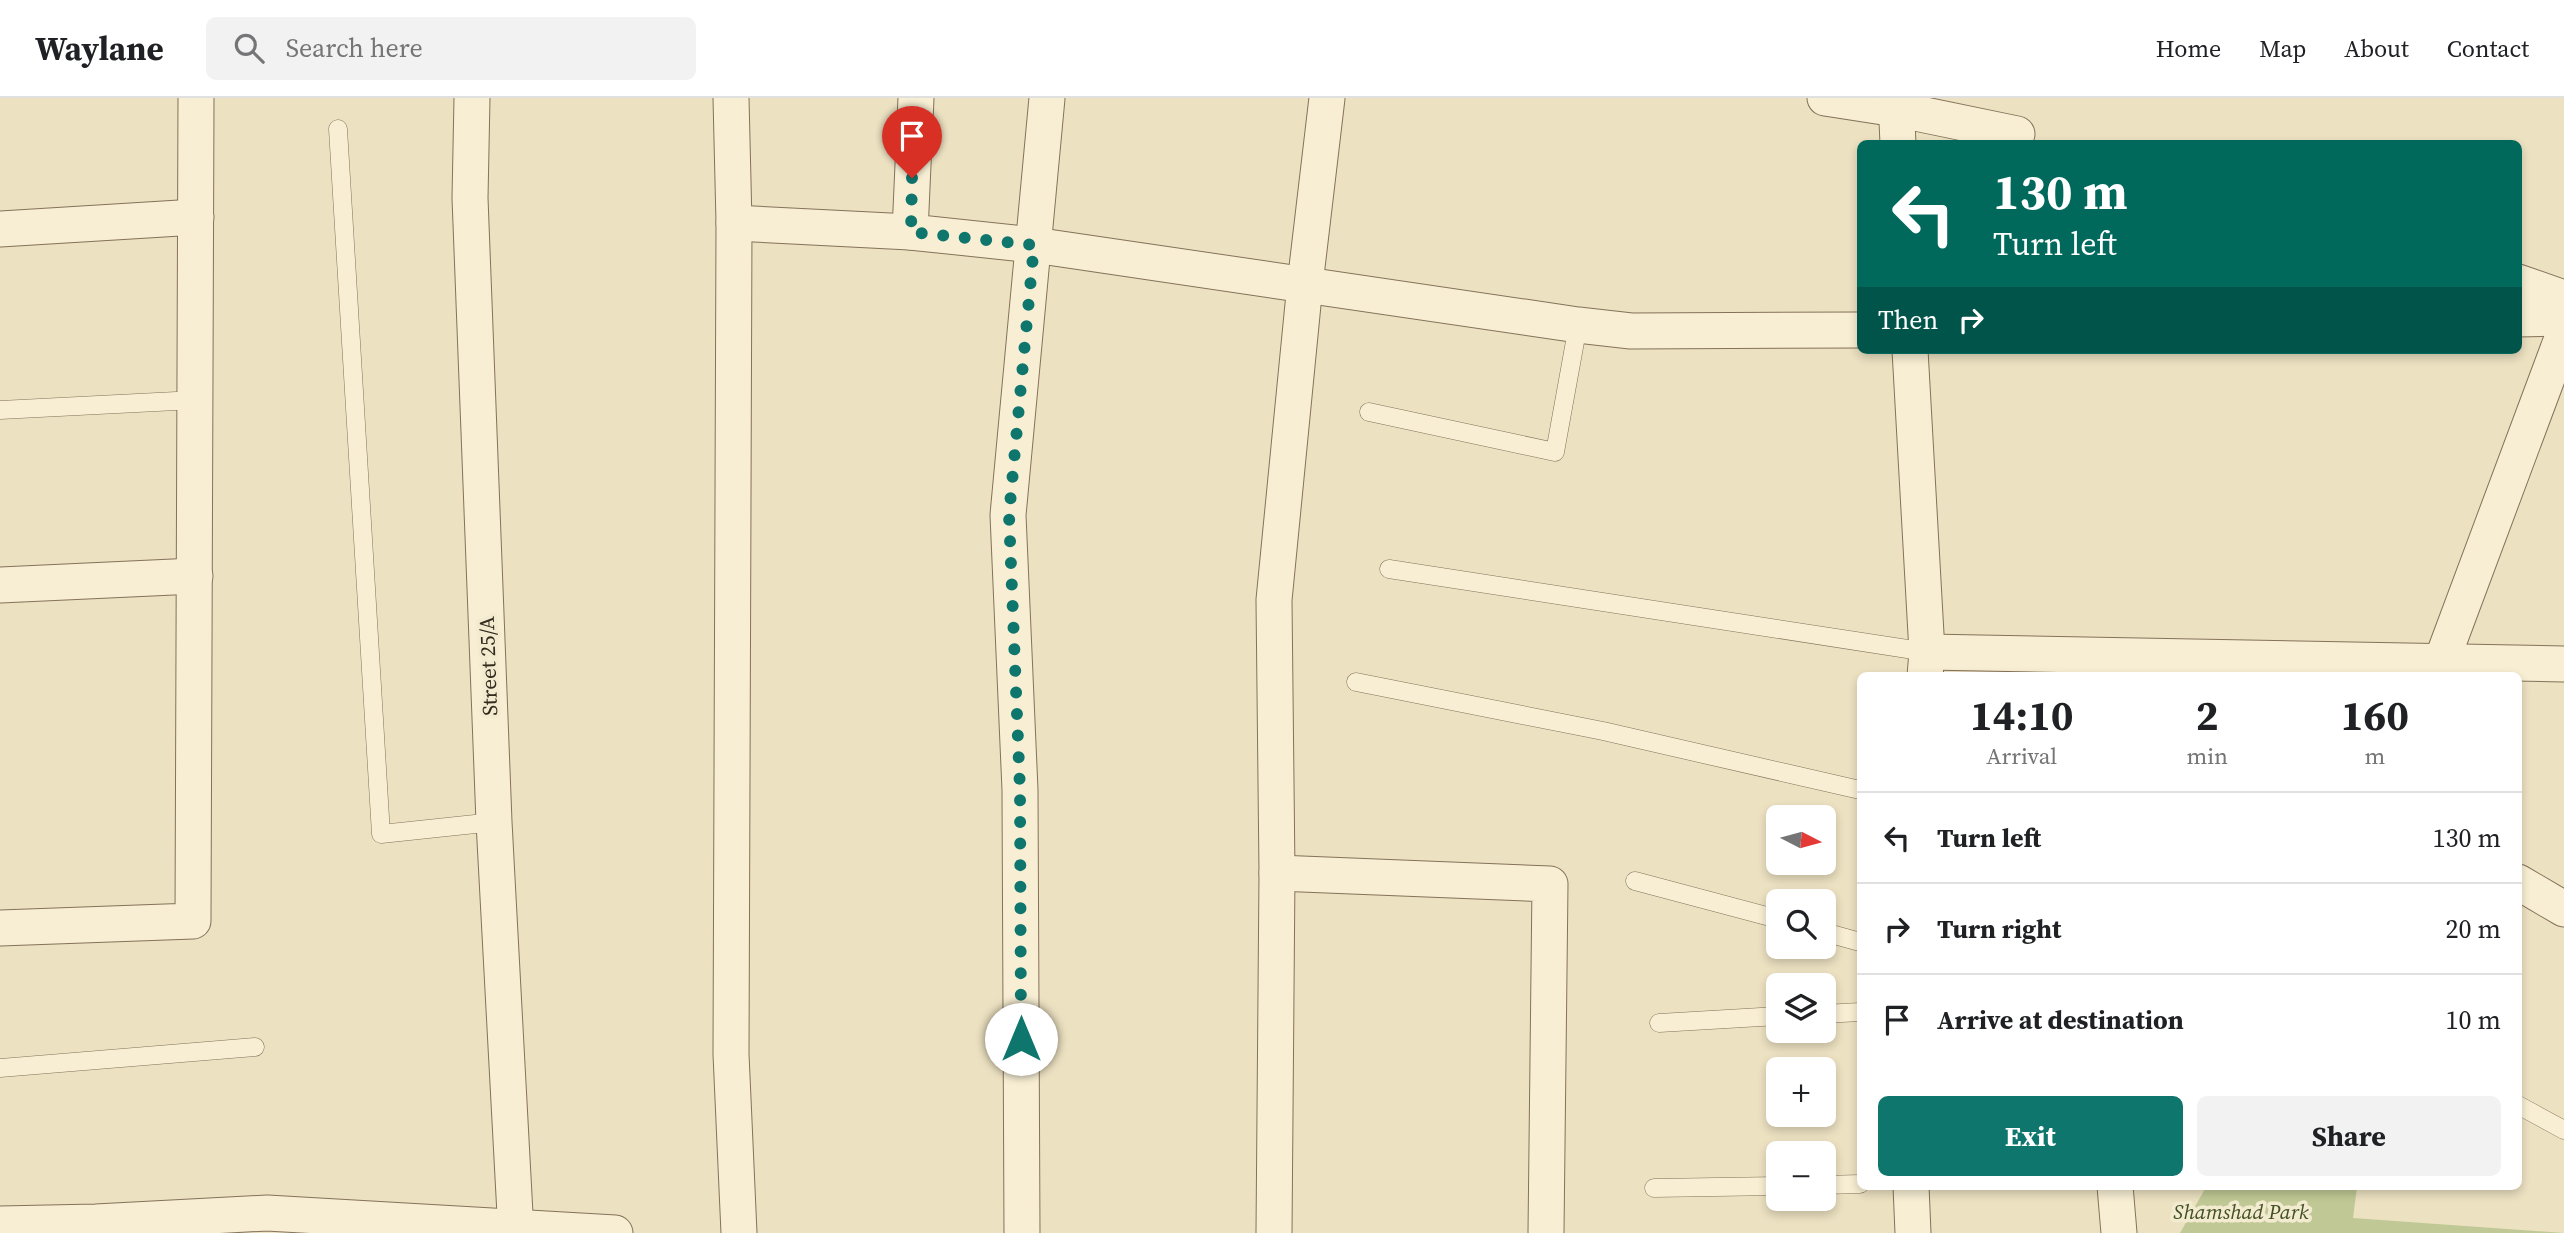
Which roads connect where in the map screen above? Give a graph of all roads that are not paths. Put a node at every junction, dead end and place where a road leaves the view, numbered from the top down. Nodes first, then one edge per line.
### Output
1 (196, 98) edge
2 (472, 98) edge
3 (731, 98) edge
4 (916, 98) edge
5 (1047, 98) edge
6 (1327, 98) edge
7 (1825, 98) edge
8 (1896, 104) edge
9 (338, 129) dead end
10 (2017, 134) dead end
11 (1898, 140) edge
12 (196, 218) junction
13 (734, 223) junction
14 (0, 229) edge
15 (911, 232) junction
16 (1034, 245) junction
17 (2522, 283) edge
18 (1305, 284) junction
19 (2564, 298) edge
20 (2564, 318) edge
21 (2522, 319) edge
22 (1577, 325) junction
23 (1857, 330) edge
24 (2564, 333) edge
25 (1910, 354) edge
26 (196, 400) junction
27 (0, 410) edge
28 (1369, 412) dead end
29 (1388, 569) dead end
30 (195, 576) junction
31 (0, 585) edge
32 (1926, 664) edge
33 (2564, 664) edge
34 (2163, 666) edge
35 (2440, 668) edge
36 (1356, 682) dead end
37 (1857, 789) edge
38 (494, 822) junction
39 (1277, 873) junction
40 (1635, 881) dead end
41 (2522, 884) edge
42 (2564, 909) edge
43 (1766, 916) edge
44 (0, 928) edge
45 (1836, 935) edge
46 (1857, 941) edge
47 (1857, 1012) edge
48 (1836, 1013) edge
49 (1766, 1017) edge
50 (1659, 1023) dead end
51 (255, 1046) dead end
52 (0, 1069) edge
53 (2522, 1107) edge
54 (2564, 1130) edge
55 (1857, 1184) edge
56 (1836, 1185) edge
57 (1766, 1186) edge
58 (1654, 1188) dead end
59 (1911, 1190) edge
60 (2115, 1190) edge
61 (0, 1224) edge
62 (96, 1228) edge
63 (516, 1230) edge
64 (615, 1233) edge
65 (738, 1233) edge
66 (1022, 1233) edge
67 (1275, 1233) edge
68 (1546, 1233) edge
69 (1913, 1233) edge
70 (2119, 1233) edge

1 - 12 street
2 - 38 street, Street 25/A
3 - 13 street
4 - 15 street
5 - 16 street
6 - 18 street
7 - 8 street
8 - 10 street
8 - 11 street
9 - 38 lane
12 - 14 street
12 - 26 street
13 - 15 street
13 - 65 street
15 - 16 street
16 - 18 street
16 - 66 street
17 - 19 street
18 - 22 street
18 - 39 street
20 - 21 street
22 - 23 street
22 - 28 lane
24 - 35 street
25 - 32 street
26 - 27 lane
26 - 30 street
29 - 32 lane
30 - 31 street
30 - 44 street
32 - 34 street
33 - 35 street
34 - 35 street
36 - 37 lane
38 - 63 street, Street 25/A
39 - 67 street
39 - 68 street
40 - 43 lane
41 - 42 street
45 - 46 lane
47 - 48 lane
49 - 50 lane
51 - 52 lane
53 - 54 lane
55 - 56 lane
57 - 58 lane
59 - 69 street
60 - 70 street
61 - 62 street
62 - 63 street
63 - 64 street

